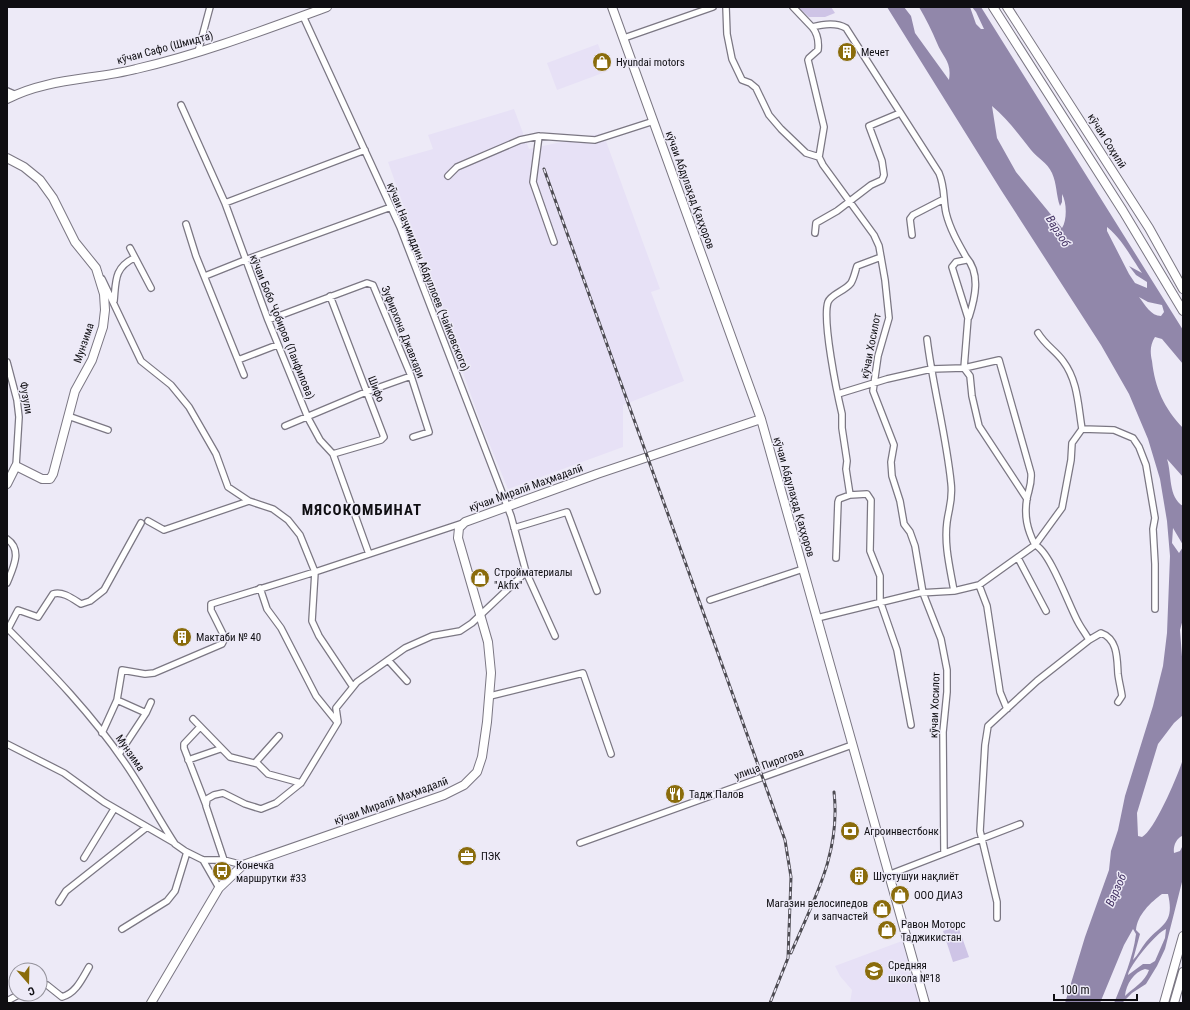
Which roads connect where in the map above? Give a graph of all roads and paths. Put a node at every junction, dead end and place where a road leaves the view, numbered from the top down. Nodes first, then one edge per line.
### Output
1 (210, 7) edge
2 (327, 7) edge
3 (612, 7) edge
4 (712, 7) edge
5 (726, 7) edge
6 (793, 7) edge
7 (993, 7) edge
8 (1007, 7) edge
9 (311, 10) edge
10 (303, 16) junction
11 (812, 27) junction
12 (624, 38) junction
13 (198, 52) junction
14 (7, 91) edge
15 (16, 95) junction
16 (7, 100) edge
17 (1070, 103) junction
18 (181, 105) dead end
19 (1058, 111) junction
20 (900, 113) junction
21 (654, 121) junction
22 (1086, 128) junction
23 (540, 136) junction
24 (1075, 136) junction
25 (364, 150) junction
26 (819, 157) junction
27 (7, 158) edge
28 (448, 176) dead end
29 (944, 199) junction
30 (850, 201) junction
31 (225, 203) junction
32 (391, 207) junction
33 (186, 224) dead end
34 (815, 233) dead end
35 (912, 235) dead end
36 (554, 242) dead end
37 (130, 248) dead end
38 (881, 257) junction
39 (966, 257) junction
40 (134, 258) junction
41 (245, 260) junction
42 (96, 268) junction
43 (205, 276) junction
44 (151, 288) dead end
45 (1183, 289) edge
46 (330, 296) junction
47 (114, 302) junction
48 (1183, 311) edge
49 (968, 318) junction
50 (268, 320) junction
51 (1038, 333) dead end
52 (927, 339) dead end
53 (277, 345) junction
54 (238, 360) junction
55 (7, 362) edge
56 (964, 368) junction
57 (931, 369) junction
58 (8, 374) edge
59 (244, 375) dead end
60 (411, 376) junction
61 (875, 382) junction
62 (366, 392) junction
63 (838, 394) junction
64 (68, 416) junction
65 (308, 418) junction
66 (761, 419) junction
67 (285, 426) dead end
68 (1082, 429) junction
69 (108, 430) dead end
70 (413, 437) dead end
71 (332, 454) junction
72 (16, 466) junction
73 (7, 484) edge
74 (850, 495) junction
75 (1027, 499) junction
76 (249, 500) junction
77 (506, 506) junction
78 (148, 521) dead end
79 (465, 522) junction
80 (141, 523) dead end
81 (514, 528) junction
82 (7, 538) edge
83 (1035, 545) junction
84 (369, 554) junction
85 (836, 558) dead end
86 (1018, 558) junction
87 (803, 569) junction
88 (315, 572) junction
89 (526, 572) junction
90 (7, 583) edge
91 (979, 585) junction
92 (260, 588) junction
93 (597, 591) dead end
94 (954, 591) junction
95 (923, 594) junction
96 (710, 600) dead end
97 (880, 601) junction
98 (1155, 609) dead end
99 (1046, 611) dead end
100 (480, 616) junction
101 (817, 618) junction
102 (7, 629) edge
103 (555, 636) dead end
104 (1089, 640) junction
105 (388, 660) junction
106 (407, 681) dead end
107 (353, 687) junction
108 (490, 696) junction
109 (116, 700) junction
110 (151, 702) dead end
111 (1118, 702) dead end
112 (1007, 709) junction
113 (146, 713) junction
114 (193, 719) dead end
115 (338, 722) junction
116 (910, 725) dead end
117 (200, 727) junction
118 (102, 732) junction
119 (279, 736) dead end
120 (7, 744) edge
121 (852, 745) junction
122 (220, 749) junction
123 (119, 754) junction
124 (611, 754) dead end
125 (188, 760) junction
126 (255, 763) junction
127 (300, 783) junction
128 (206, 806) junction
129 (114, 808) junction
130 (1020, 824) dead end
131 (147, 827) junction
132 (983, 839) junction
133 (580, 843) dead end
134 (175, 844) junction
135 (187, 852) junction
136 (944, 853) junction
137 (84, 858) dead end
138 (203, 860) junction
139 (224, 860) junction
140 (244, 865) junction
141 (888, 875) junction
142 (219, 888) junction
143 (59, 902) dead end
144 (997, 918) dead end
145 (122, 929) dead end
146 (1183, 936) edge
147 (89, 967) dead end
148 (1183, 972) edge
149 (48, 985) edge
150 (151, 1003) edge
151 (925, 1003) edge
152 (1164, 1003) edge
153 (1174, 1003) edge

1 - 13 street
2 - 9 main road, кӯчаи Сафо (Шмидта)
3 - 12 main road, кӯчаи Абдулаҳад Қаҳҳоров
4 - 12 street
5 - 26 street
6 - 11 street
7 - 19 main road
8 - 17 main road, кӯчаи Соҳилӣ
9 - 10 main road, кӯчаи Сафо (Шмидта)
10 - 13 main road, кӯчаи Сафо (Шмидта)
10 - 25 street, кӯчаи Наҷмиддин Абдуллоев (Чайковского)
11 - 20 street
11 - 26 street
12 - 21 main road, кӯчаи Абдулаҳад Қаҳҳоров
13 - 15 main road, кӯчаи Сафо (Шмидта)
14 - 15 street
15 - 16 main road, кӯчаи Сафо (Шмидта)
17 - 19 main road
17 - 22 main road, кӯчаи Соҳилӣ
18 - 31 street, кӯчаи Бобо Ҷобиров (Панфилова)
19 - 24 main road
20 - 29 street
20 - 30 street
21 - 23 street
21 - 66 main road, кӯчаи Абдулаҳад Қаҳҳоров
22 - 24 main road
22 - 45 main road, кӯчаи Соҳилӣ
23 - 28 street
23 - 36 street
24 - 48 main road
25 - 31 street
25 - 32 street, кӯчаи Наҷмиддин Абдуллоев (Чайковского)
26 - 30 street, кӯчаи Хосилот
27 - 42 main road, Мунзима
29 - 35 street
29 - 39 street
30 - 34 street
30 - 38 street, кӯчаи Хосилот
31 - 41 street, кӯчаи Бобо Ҷобиров (Панфилова)
32 - 41 street
32 - 77 street, кӯчаи Наҷмиддин Абдуллоев (Чайковского)
33 - 43 street
37 - 40 street
38 - 61 street, кӯчаи Хосилот
38 - 63 street
39 - 49 street
39 - 49 street
40 - 44 street
40 - 47 street
41 - 43 street
41 - 50 street, кӯчаи Бобо Ҷобиров (Панфилова)
42 - 47 street
42 - 64 main road, Мунзима
43 - 54 street
46 - 50 street, Зуфирхона Джавхари
46 - 60 street, Зуфирхона Джавхари
46 - 62 street, Шифо
47 - 76 street
49 - 56 street
50 - 53 street, кӯчаи Бобо Ҷобиров (Панфилова)
51 - 68 street
52 - 57 street
53 - 54 street
53 - 65 street, кӯчаи Бобо Ҷобиров (Панфилова)
54 - 59 street
55 - 58 street, Фузули
56 - 57 street
56 - 75 street
56 - 75 street
57 - 61 street
57 - 94 street
58 - 72 street, Фузули
60 - 62 street
60 - 70 street, Зуфирхона Джавхари
61 - 63 street
61 - 95 street, кӯчаи Хосилот
62 - 65 street
62 - 71 street, Шифо
63 - 74 street
64 - 69 street
64 - 72 main road, Мунзима
65 - 67 street
65 - 71 street, кӯчаи Бобо Ҷобиров (Панфилова)
66 - 77 main road, кӯчаи Миралӣ Маҳмадалӣ
66 - 87 main road, кӯчаи Абдулаҳад Қаҳҳоров
68 - 83 street
68 - 98 street
71 - 84 street, кӯчаи Бобо Ҷобиров (Панфилова)
72 - 73 main road, Фузули
74 - 85 street
74 - 97 street
75 - 83 street
76 - 78 street
76 - 88 street
77 - 79 main road, кӯчаи Миралӣ Маҳмадалӣ
77 - 81 street, кӯчаи Наҷмиддин Абдуллоев (Чайковского)
79 - 84 street
79 - 100 main road, кӯчаи Миралӣ Маҳмадалӣ
80 - 102 street
81 - 89 street, кӯчаи Наҷмиддин Абдуллоев (Чайковского)
81 - 93 street
82 - 90 street
83 - 86 street
83 - 104 street
84 - 88 street
86 - 91 street
86 - 99 street
87 - 96 street
87 - 101 main road, кӯчаи Абдулаҳад Қаҳҳоров
88 - 92 street
88 - 107 street
89 - 100 street
89 - 103 street, кӯчаи Наҷмиддин Абдуллоев (Чайковского)
91 - 94 street
91 - 112 street
92 - 109 street
92 - 115 street
94 - 95 street
95 - 97 street
95 - 136 street, кӯчаи Хосилот
97 - 101 street
97 - 116 street
100 - 105 street
100 - 108 main road, кӯчаи Миралӣ Маҳмадалӣ
101 - 121 main road, кӯчаи Абдулаҳад Қаҳҳоров
102 - 118 street, Мунзима
104 - 111 street
104 - 112 street
105 - 106 street
105 - 107 street
107 - 115 street
108 - 124 street
108 - 140 main road, кӯчаи Миралӣ Маҳмадалӣ
109 - 113 street
109 - 118 street
110 - 113 street
112 - 132 street
113 - 123 street
114 - 117 street
115 - 127 street
117 - 122 street
117 - 125 street
118 - 123 street, Мунзима
119 - 126 street
120 - 129 street
121 - 133 street, улица Пирогова
121 - 141 main road, кӯчаи Абдулаҳад Қаҳҳоров
122 - 125 street
122 - 126 street
123 - 134 street, Мунзима
125 - 128 street
126 - 127 street
127 - 128 street
128 - 139 street
129 - 131 street
129 - 137 street
130 - 132 street
131 - 134 street
131 - 143 street
132 - 136 street
132 - 144 street
134 - 135 street, Мунзима
135 - 138 street, Мунзима
135 - 145 street
136 - 141 street
138 - 139 street, Мунзима
138 - 142 street
139 - 140 street, Мунзима
140 - 142 main road, кӯчаи Миралӣ Маҳмадалӣ
141 - 151 main road, кӯчаи Абдулаҳад Қаҳҳоров
142 - 150 main road, кӯчаи Миралӣ Маҳмадалӣ
146 - 152 main road
147 - 149 street
148 - 153 main road

